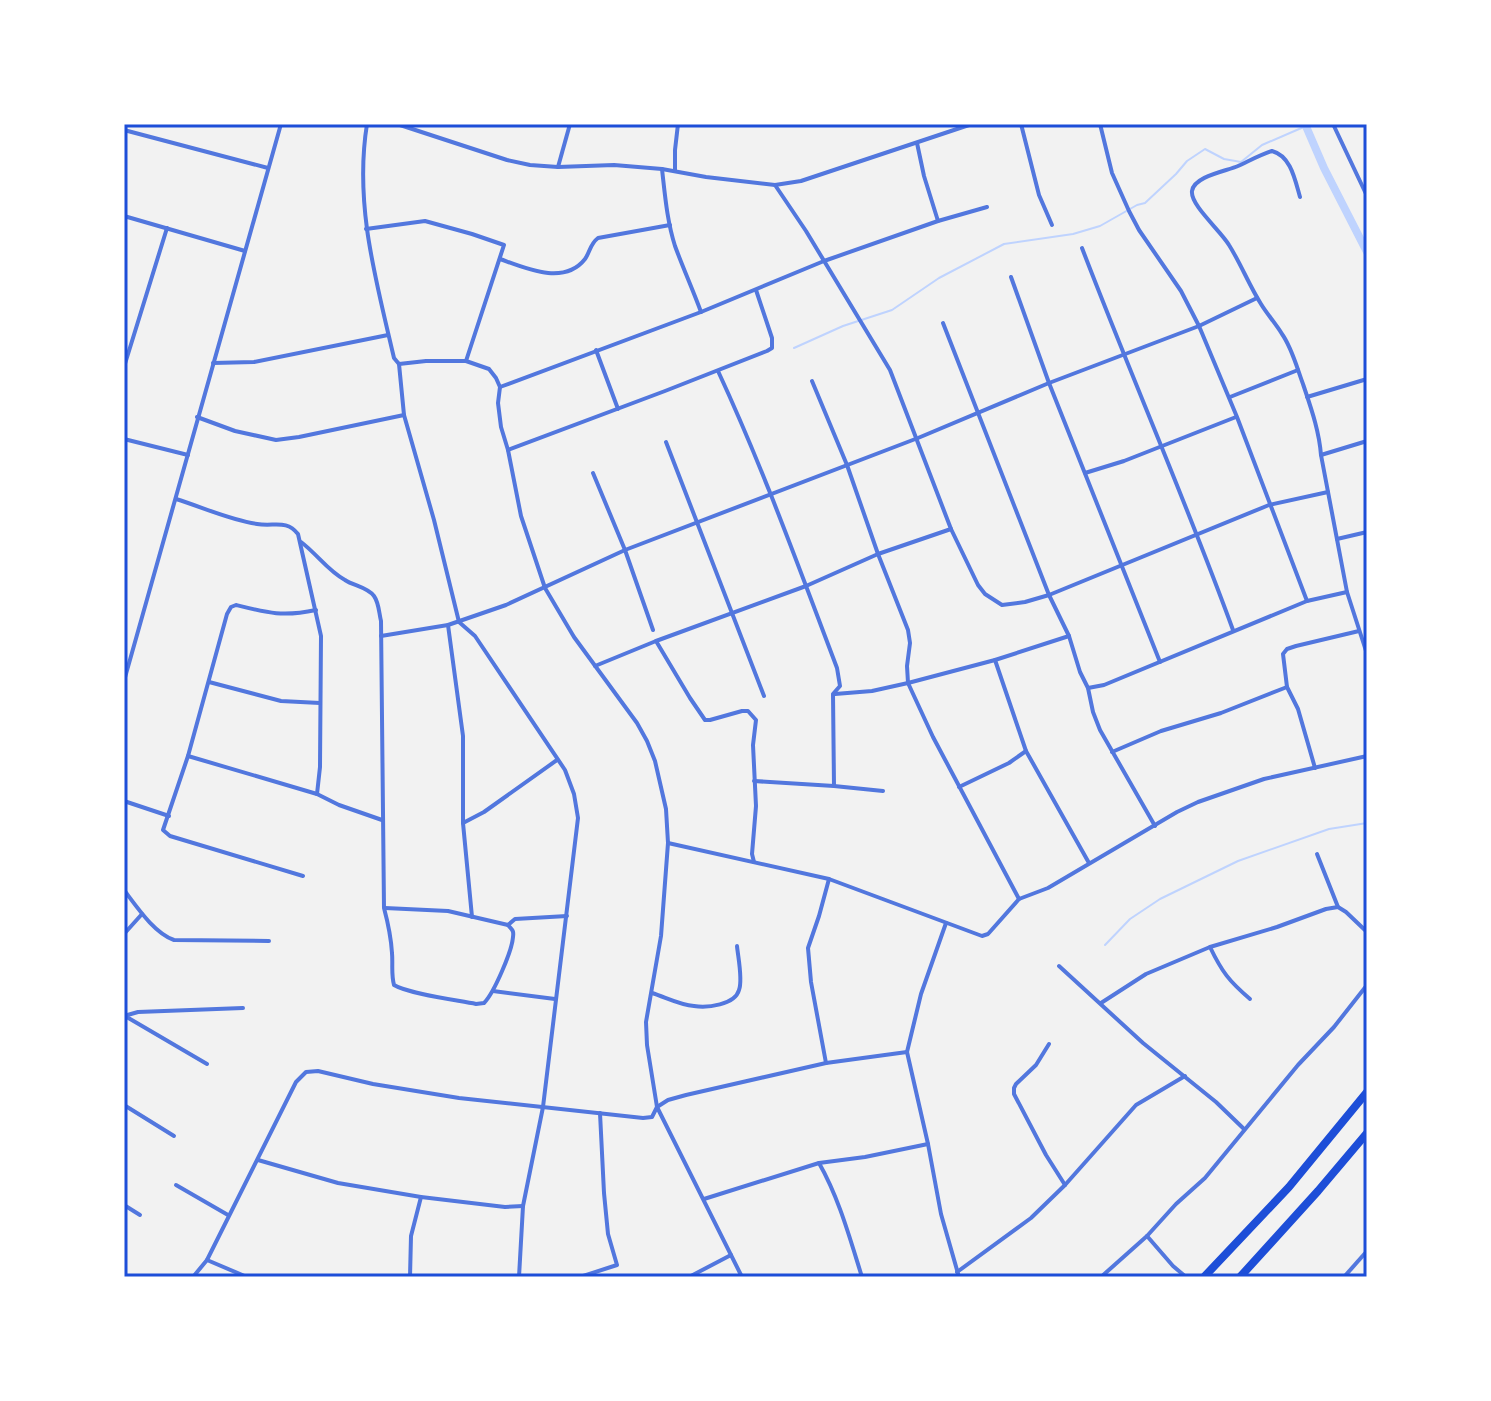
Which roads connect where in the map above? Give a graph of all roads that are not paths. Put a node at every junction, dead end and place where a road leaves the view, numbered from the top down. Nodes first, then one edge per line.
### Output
1 (281, 124) edge
2 (367, 124) edge
3 (397, 124) edge
4 (418, 124) edge
5 (570, 124) edge
6 (678, 124) edge
7 (943, 124) edge
8 (972, 124) edge
9 (1021, 124) edge
10 (1100, 124) edge
11 (1333, 124) edge
12 (124, 130) edge
13 (416, 130) junction
14 (945, 134) junction
15 (917, 143) junction
16 (558, 167) junction
17 (268, 168) junction
18 (662, 169) junction
19 (675, 171) junction
20 (775, 185) junction
21 (1367, 196) edge
22 (1300, 197) dead end
23 (987, 207) dead end
24 (124, 216) edge
25 (938, 221) junction
26 (670, 225) junction
27 (1052, 225) dead end
28 (167, 228) junction
29 (366, 229) junction
30 (1082, 248) dead end
31 (245, 251) junction
32 (500, 259) junction
33 (824, 261) junction
34 (1011, 277) dead end
35 (756, 290) junction
36 (1257, 298) junction
37 (701, 312) junction
38 (943, 323) dead end
39 (1199, 326) junction
40 (389, 335) junction
41 (596, 350) junction
42 (1123, 354) junction
43 (466, 361) junction
44 (213, 363) junction
45 (399, 364) junction
46 (124, 367) edge
47 (1298, 370) junction
48 (718, 371) junction
49 (1367, 379) edge
50 (812, 381) dead end
51 (1049, 383) junction
52 (500, 387) junction
53 (1307, 397) junction
54 (1229, 398) junction
55 (618, 409) junction
56 (978, 413) junction
57 (404, 415) junction
58 (197, 417) junction
59 (1237, 417) junction
60 (918, 438) junction
61 (124, 439) edge
62 (1367, 441) edge
63 (666, 442) dead end
64 (1160, 446) junction
65 (508, 450) junction
66 (188, 455) junction
67 (1321, 455) junction
68 (847, 465) junction
69 (593, 473) dead end
70 (1085, 473) junction
71 (1328, 492) junction
72 (772, 494) junction
73 (176, 498) junction
74 (1269, 505) junction
75 (697, 522) junction
76 (951, 529) junction
77 (1367, 532) edge
78 (1198, 536) junction
79 (1337, 539) junction
80 (301, 542) junction
81 (625, 550) junction
82 (878, 554) junction
83 (1123, 566) junction
84 (806, 586) junction
85 (545, 588) junction
86 (1347, 592) junction
87 (1049, 595) junction
88 (1307, 601) junction
89 (316, 610) junction
90 (733, 614) junction
91 (459, 622) junction
92 (448, 625) junction
93 (653, 630) dead end
94 (1233, 630) junction
95 (1359, 631) junction
96 (381, 636) junction
97 (1069, 636) junction
98 (656, 641) junction
99 (1367, 654) edge
100 (995, 660) junction
101 (1160, 662) junction
102 (595, 666) junction
103 (126, 669) edge
104 (124, 681) edge
105 (209, 682) junction
106 (908, 683) junction
107 (1287, 687) junction
108 (1088, 688) junction
109 (833, 694) junction
110 (764, 696) dead end
111 (320, 703) junction
112 (1026, 751) junction
113 (1112, 752) junction
114 (188, 756) junction
115 (1367, 756) edge
116 (557, 760) junction
117 (1315, 768) junction
118 (754, 781) junction
119 (834, 786) junction
120 (959, 787) junction
121 (883, 791) dead end
122 (317, 794) junction
123 (124, 801) edge
124 (169, 816) junction
125 (382, 820) junction
126 (463, 823) junction
127 (1155, 826) junction
128 (668, 843) junction
129 (1317, 854) dead end
130 (754, 862) junction
131 (1089, 863) junction
132 (303, 876) dead end
133 (829, 879) junction
134 (124, 890) edge
135 (1019, 899) junction
136 (1338, 907) junction
137 (384, 908) junction
138 (142, 914) junction
139 (567, 916) junction
140 (472, 917) junction
141 (946, 923) junction
142 (508, 925) junction
143 (1367, 932) edge
144 (124, 934) edge
145 (269, 941) dead end
146 (737, 946) dead end
147 (1210, 947) junction
148 (1059, 966) dead end
149 (1367, 985) edge
150 (493, 991) junction
151 (652, 993) junction
152 (555, 999) junction
153 (1250, 999) dead end
154 (1101, 1003) junction
155 (243, 1008) dead end
156 (125, 1016) edge
157 (1049, 1044) dead end
158 (907, 1052) junction
159 (826, 1063) junction
160 (207, 1064) dead end
161 (1185, 1076) junction
162 (1367, 1092) edge
163 (124, 1105) edge
164 (543, 1107) junction
165 (657, 1107) junction
166 (600, 1113) junction
167 (1244, 1129) junction
168 (1367, 1133) edge
169 (174, 1136) dead end
170 (928, 1144) junction
171 (258, 1160) junction
172 (819, 1163) junction
173 (176, 1185) dead end
174 (1065, 1185) junction
175 (421, 1197) junction
176 (704, 1199) junction
177 (124, 1205) edge
178 (523, 1206) junction
179 (140, 1215) dead end
180 (228, 1215) junction
181 (1147, 1236) junction
182 (1367, 1251) edge
183 (731, 1255) junction
184 (207, 1260) junction
185 (958, 1274) edge
186 (193, 1277) edge
187 (247, 1277) edge
188 (410, 1277) edge
189 (519, 1277) edge
190 (580, 1277) edge
191 (689, 1277) edge
192 (742, 1277) edge
193 (862, 1277) edge
194 (1101, 1277) edge
195 (1186, 1277) edge
196 (1204, 1277) edge
197 (1240, 1277) edge
198 (1344, 1277) edge

1 - 17 street
2 - 29 street
3 - 13 street
4 - 13 street
5 - 16 street
6 - 19 street
7 - 14 street
8 - 14 street
9 - 27 street
10 - 39 street
11 - 21 street
12 - 17 street
13 - 16 street
14 - 15 street
15 - 20 street
15 - 25 street
16 - 18 street
17 - 31 street
18 - 19 street
18 - 26 street
19 - 20 street
20 - 33 street
22 - 36 street
23 - 25 street
24 - 28 street
25 - 33 street
26 - 32 street
26 - 37 street
28 - 31 street
28 - 46 street
29 - 32 street
29 - 40 street
30 - 42 street
31 - 44 street
32 - 43 street
33 - 35 street
33 - 60 street
34 - 51 street
35 - 37 street
35 - 48 street
36 - 39 street
36 - 47 street
37 - 41 street
38 - 56 street
39 - 42 street
39 - 54 street
40 - 44 street
40 - 45 street
41 - 52 street
41 - 55 street
42 - 51 street
42 - 64 street
43 - 45 street
43 - 52 street
44 - 58 street
45 - 57 street
47 - 53 street
47 - 54 street
48 - 55 street
48 - 72 street
49 - 53 street
50 - 68 street
51 - 56 street
51 - 70 street
52 - 65 street
53 - 67 street
54 - 59 street
55 - 65 street
56 - 60 street
56 - 87 street
57 - 58 street
57 - 91 street
58 - 66 street
59 - 64 street
59 - 74 street
60 - 68 street
60 - 76 street
61 - 66 street
62 - 67 street
63 - 75 street
64 - 70 street
64 - 78 street
65 - 85 street
66 - 73 street
67 - 71 street
68 - 72 street
68 - 82 street
69 - 81 street
70 - 83 street
71 - 74 street
71 - 79 street
72 - 75 street
72 - 84 street
73 - 80 street
73 - 103 street
74 - 78 street
74 - 88 street
75 - 81 street
75 - 90 street
76 - 82 street
76 - 87 street
77 - 79 street
78 - 83 street
78 - 94 street
79 - 86 street
80 - 89 street
80 - 96 street
81 - 85 street
81 - 93 street
82 - 84 street
82 - 106 street
83 - 87 street
83 - 101 street
84 - 90 street
84 - 109 street
85 - 91 street
85 - 102 street
86 - 88 street
86 - 95 street
87 - 97 street
88 - 94 street
89 - 105 street
89 - 111 street
90 - 98 street
90 - 110 street
91 - 92 street
91 - 116 street
92 - 96 street
92 - 126 street
94 - 101 street
95 - 99 street
95 - 107 street
96 - 125 street
97 - 100 street
97 - 108 street
98 - 102 street
98 - 118 street
100 - 106 street
100 - 112 street
101 - 108 street
102 - 128 street
103 - 104 street
105 - 111 street
105 - 114 street
106 - 109 street
106 - 120 street
107 - 113 street
107 - 117 street
108 - 113 street
109 - 119 street
111 - 122 street
112 - 120 street
112 - 131 street
113 - 127 street
114 - 122 street
114 - 124 street
115 - 117 street
116 - 126 street
116 - 139 street
117 - 127 street
118 - 119 street
118 - 130 street
119 - 121 street
120 - 135 street
122 - 125 street
123 - 124 street
124 - 132 street
125 - 137 street
126 - 140 street
127 - 131 street
128 - 130 street
128 - 151 street
129 - 136 street
130 - 133 street
131 - 135 street
133 - 141 street
133 - 159 street
134 - 138 street
135 - 141 street
136 - 143 street
136 - 147 street
137 - 140 street
137 - 150 street
138 - 144 street
138 - 145 street
139 - 142 street
139 - 152 street
140 - 142 street
141 - 158 street
142 - 150 street
146 - 151 street
147 - 153 street
147 - 154 street
148 - 154 street
149 - 167 street
150 - 152 street
151 - 165 street
152 - 164 street
154 - 161 street
155 - 156 street
156 - 160 street
157 - 174 street
158 - 159 street
158 - 170 street
159 - 165 street
161 - 167 street
161 - 174 street
162 - 196 highway
163 - 169 street
164 - 166 street
164 - 171 street
164 - 178 street
165 - 166 street
165 - 176 street
166 - 190 street
167 - 181 street
168 - 197 highway
170 - 172 street
170 - 185 street
171 - 175 street
171 - 180 street
172 - 176 street
172 - 193 street
173 - 180 street
174 - 185 street
175 - 178 street
175 - 188 street
176 - 183 street
177 - 179 street
178 - 189 street
180 - 184 street
181 - 194 street
181 - 195 street
182 - 198 street
183 - 191 street
183 - 192 street
184 - 186 street
184 - 187 street

